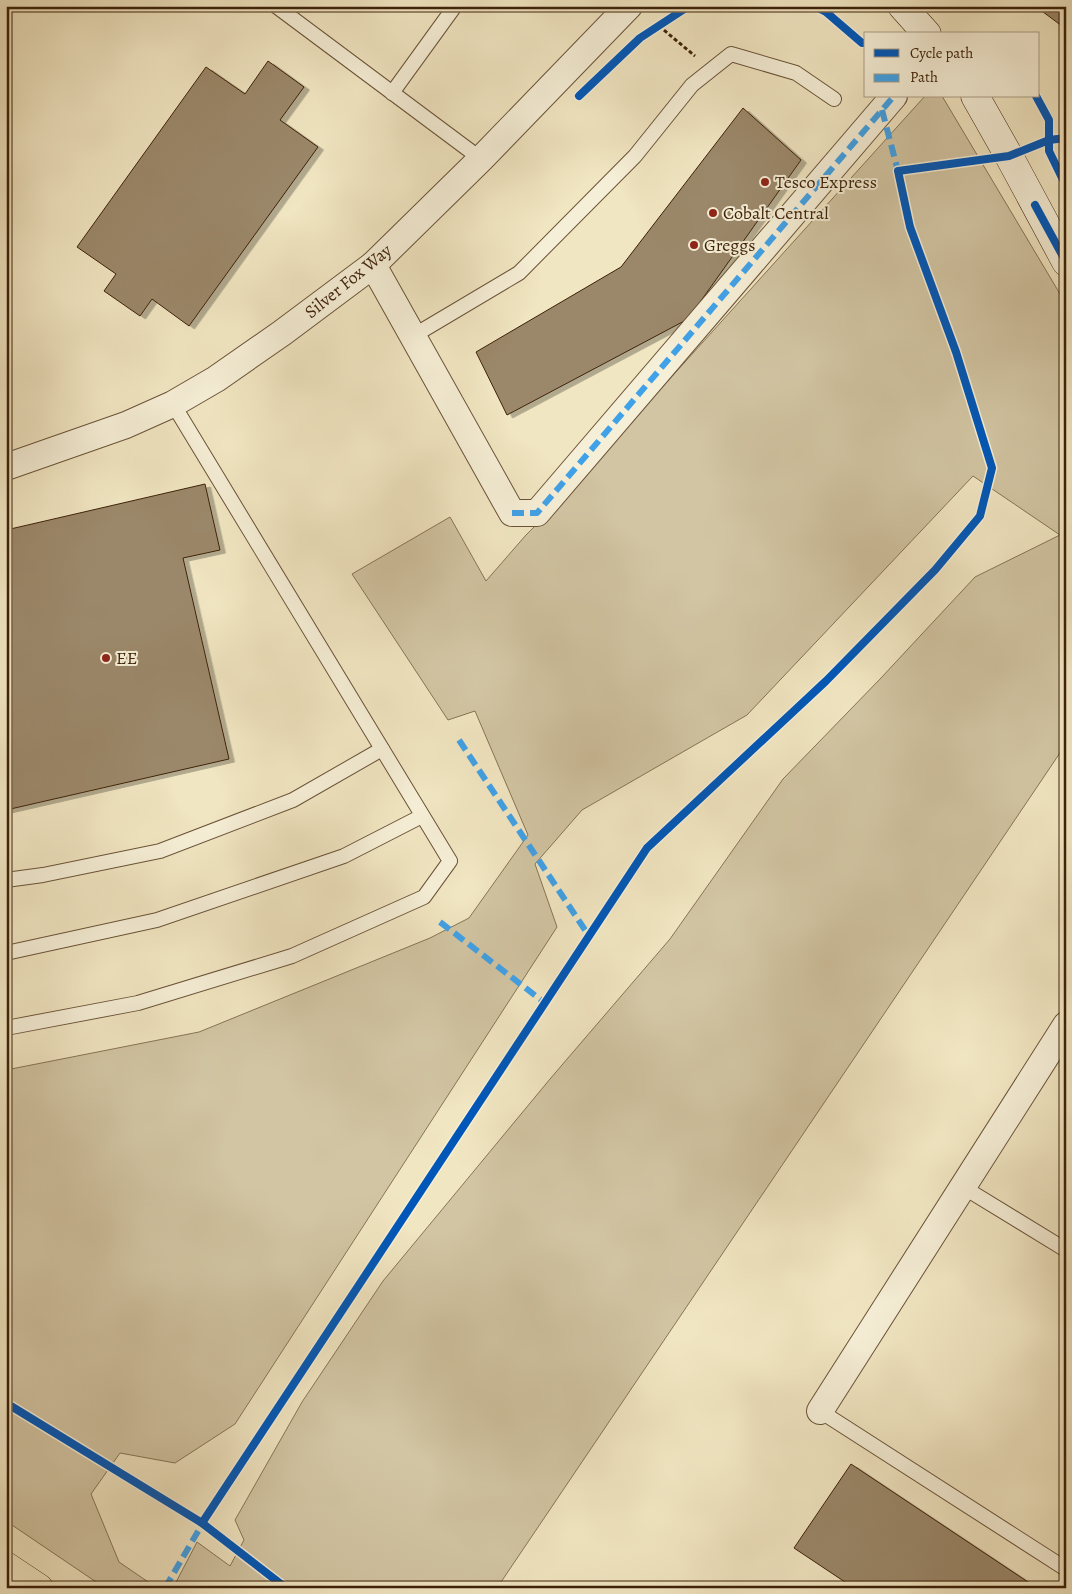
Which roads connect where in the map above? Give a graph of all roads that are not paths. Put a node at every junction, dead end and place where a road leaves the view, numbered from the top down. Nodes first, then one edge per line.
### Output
1 (276, 6) edge
2 (455, 6) edge
3 (629, 6) edge
4 (902, 6) edge
5 (924, 32) edge
6 (392, 92) junction
7 (892, 98) edge
8 (976, 98) edge
9 (834, 99) dead end
10 (481, 158) junction
11 (1066, 262) edge
12 (373, 265) junction
13 (414, 336) junction
14 (173, 404) junction
15 (6, 467) edge
16 (382, 750) junction
17 (422, 816) junction
18 (6, 880) edge
19 (6, 953) edge
20 (1066, 1025) edge
21 (6, 1028) edge
22 (963, 1187) junction
23 (1066, 1250) edge
24 (820, 1412) joint
25 (6, 1566) edge
26 (1066, 1569) edge
27 (39, 1588) edge

1 - 6 lane
2 - 6 lane
3 - 10 street, Silver Fox Way
4 - 5 street
6 - 10 lane
7 - 13 street
8 - 11 street
9 - 13 lane
10 - 12 street, Silver Fox Way
12 - 13 street
12 - 14 street, Silver Fox Way
14 - 15 street, Silver Fox Way
14 - 16 lane
16 - 17 lane
16 - 18 lane
17 - 19 lane
17 - 21 lane
20 - 22 street
22 - 23 lane
22 - 24 street
24 - 26 lane
25 - 27 highway

